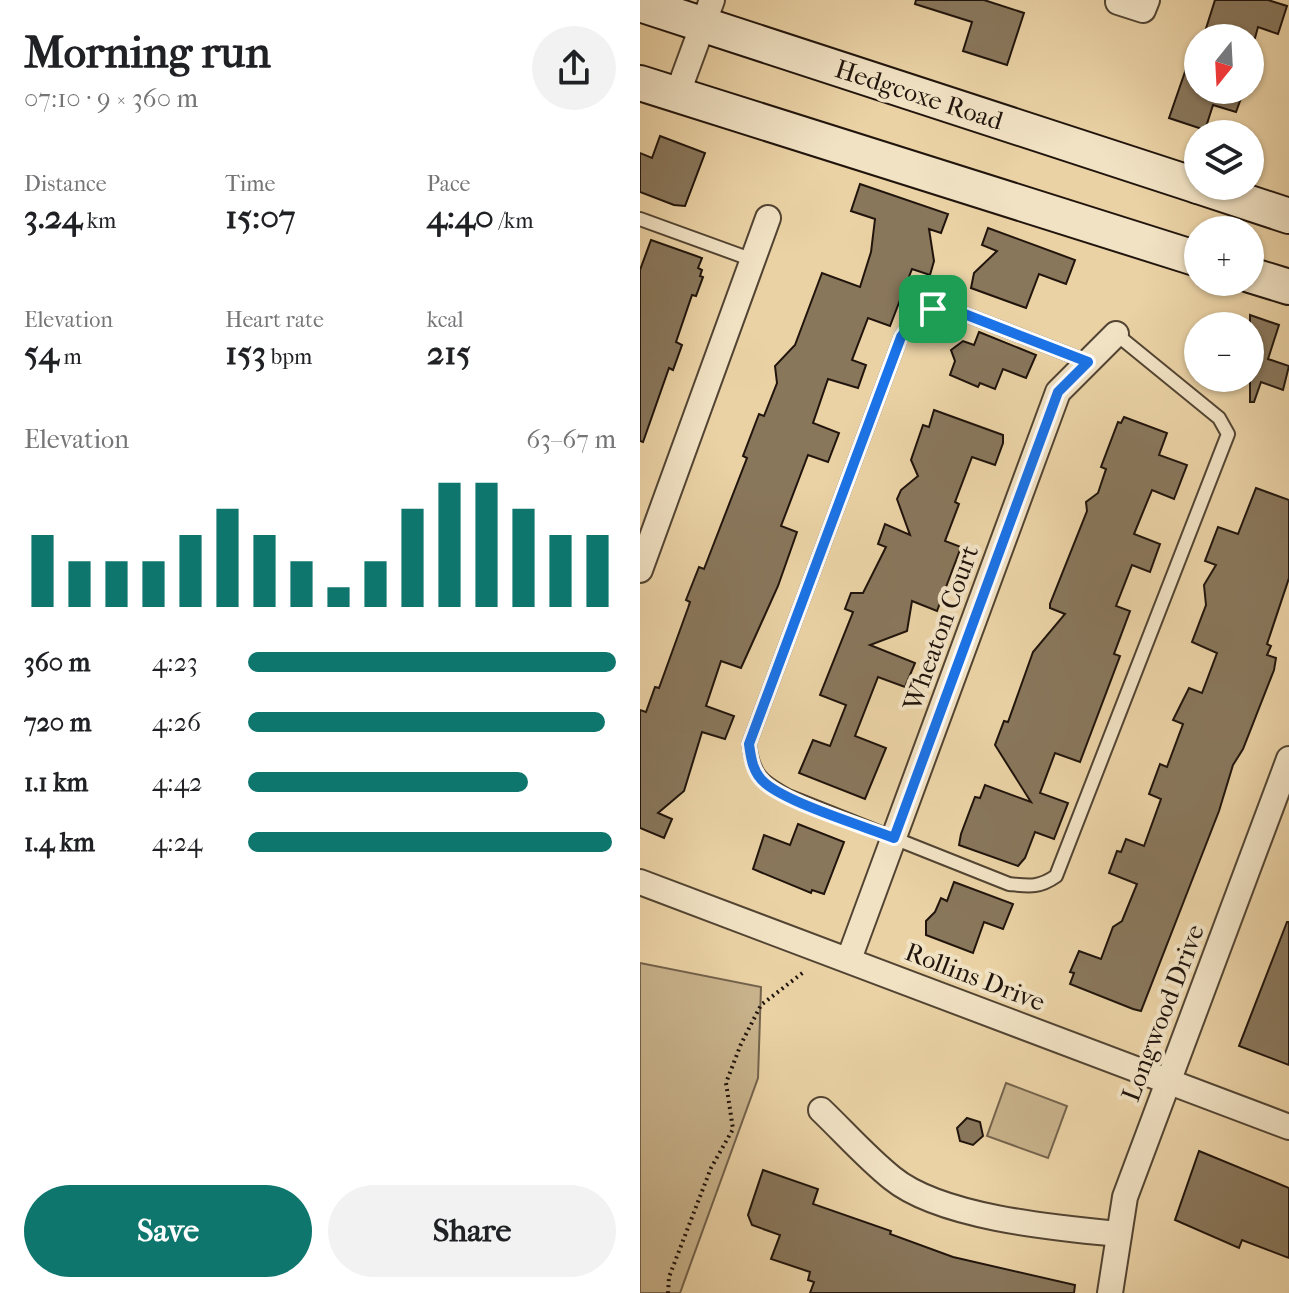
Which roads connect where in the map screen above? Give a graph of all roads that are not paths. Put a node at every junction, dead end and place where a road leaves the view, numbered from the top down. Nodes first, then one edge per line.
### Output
1 (1147, 0) edge
2 (1118, 2) dead end
3 (640, 4) edge
4 (707, 12) edge
5 (640, 83) edge
6 (677, 95) junction
7 (1184, 181) edge
8 (1240, 200) edge
9 (1289, 216) edge
10 (768, 218) dead end
11 (640, 219) edge
12 (1184, 255) edge
13 (753, 260) junction
14 (1264, 279) edge
15 (1289, 287) edge
16 (1116, 334) joint
17 (1088, 362) junction
18 (640, 570) edge
19 (1289, 759) edge
20 (894, 838) junction
21 (640, 882) edge
22 (849, 959) junction
23 (1168, 1080) junction
24 (821, 1110) dead end
25 (1289, 1127) edge
26 (1119, 1234) junction
27 (1110, 1293) edge

1 - 2 street
3 - 4 main road, Hedgcoxe Road
4 - 6 street
4 - 7 main road, Hedgcoxe Road
5 - 6 main road
6 - 12 main road
8 - 9 main road, Hedgcoxe Road
10 - 13 street
11 - 13 lane
13 - 18 street
14 - 15 main road
16 - 17 street, Wheaton Court
16 - 20 lane
17 - 20 street, Wheaton Court
17 - 20 lane
19 - 23 street, Longwood Drive
20 - 22 street, Wheaton Court
21 - 22 street, Rollins Drive
22 - 23 street, Rollins Drive
23 - 25 street, Rollins Drive
23 - 26 street, Longwood Drive
24 - 26 street
26 - 27 street, Longwood Drive

